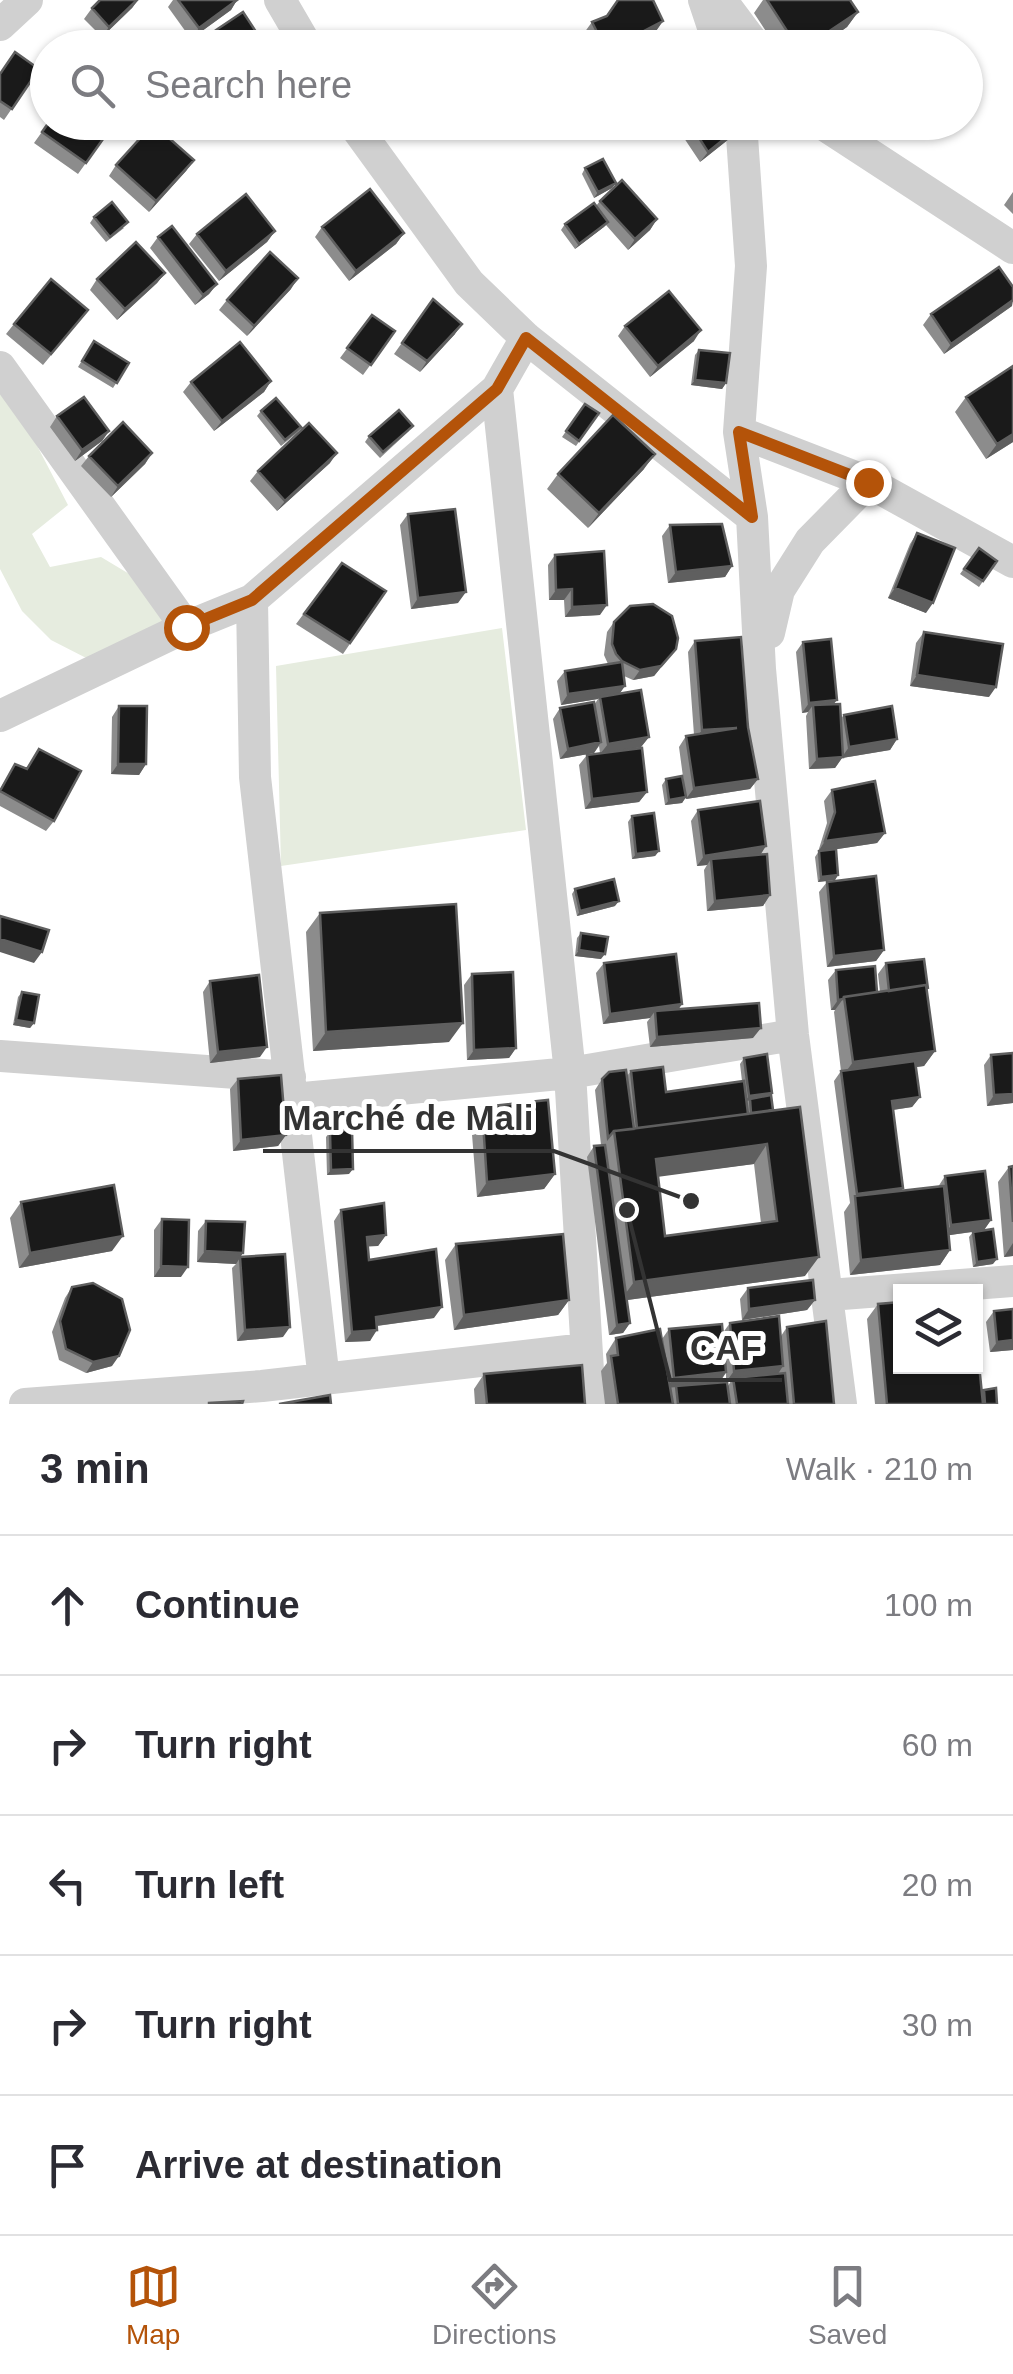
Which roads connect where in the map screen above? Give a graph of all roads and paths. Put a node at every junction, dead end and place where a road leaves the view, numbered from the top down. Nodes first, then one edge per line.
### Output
1 (27, 0) edge
2 (280, 0) edge
3 (704, 0) edge
4 (721, 0) edge
5 (0, 25) edge
6 (298, 30) edge
7 (714, 30) edge
8 (744, 30) edge
9 (365, 140) edge
10 (743, 140) edge
11 (848, 140) edge
12 (1013, 248) edge
13 (526, 338) junction
14 (0, 367) edge
15 (497, 389) junction
16 (739, 432) junction
17 (868, 482) junction
18 (752, 517) junction
19 (1013, 562) edge
20 (252, 600) junction
21 (186, 627) junction
22 (760, 669) junction
23 (0, 716) edge
24 (793, 1035) junction
25 (0, 1056) edge
26 (570, 1073) junction
27 (291, 1088) junction
28 (1013, 1280) edge
29 (829, 1295) junction
30 (585, 1350) junction
31 (324, 1380) junction
32 (25, 1404) edge
33 (590, 1404) edge
34 (841, 1404) edge

1 - 5 street
2 - 6 street
3 - 7 street
4 - 8 street
9 - 13 street
10 - 16 street
11 - 12 street
13 - 15 street
13 - 18 street
14 - 21 street
15 - 20 street
15 - 26 street
16 - 17 street
16 - 18 street
17 - 19 street
17 - 22 street
18 - 22 street
20 - 21 street
20 - 27 street
21 - 23 street
22 - 24 street
24 - 26 street
24 - 29 street
25 - 27 street
26 - 27 street
26 - 30 street
27 - 31 street
28 - 29 street
29 - 34 street
30 - 31 street
30 - 33 street
31 - 32 street

